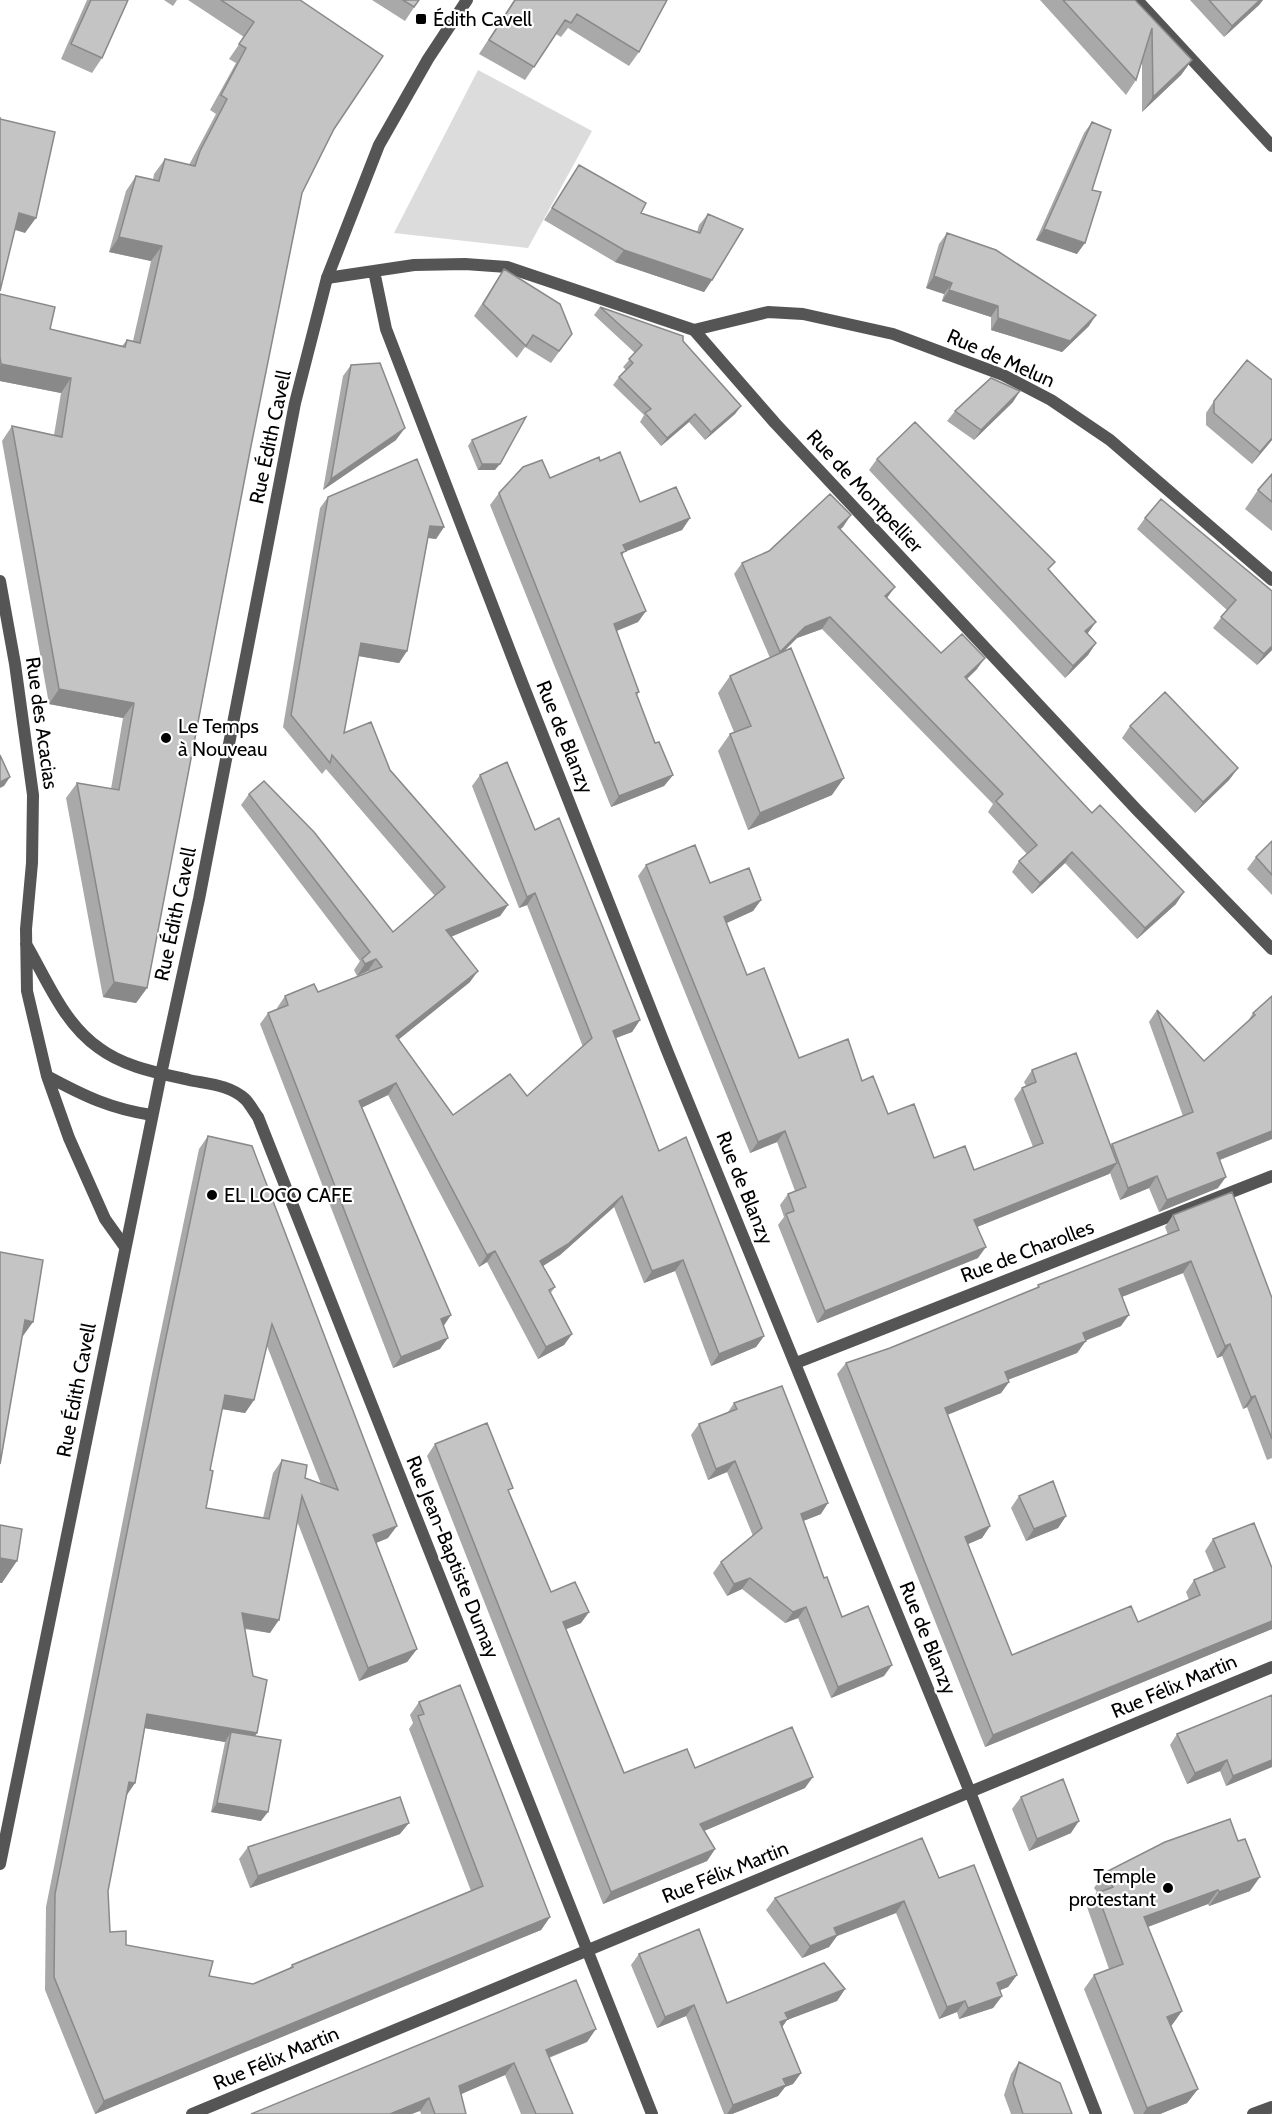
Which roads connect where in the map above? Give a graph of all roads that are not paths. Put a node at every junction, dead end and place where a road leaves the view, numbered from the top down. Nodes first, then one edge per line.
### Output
1 (467, 0) edge
2 (1137, 0) edge
3 (1272, 146) edge
4 (374, 271) junction
5 (327, 278) junction
6 (694, 330) junction
7 (1272, 580) edge
8 (0, 581) edge
9 (26, 944) junction
10 (1272, 949) edge
11 (161, 1074) junction
12 (47, 1076) junction
13 (152, 1115) junction
14 (1272, 1176) edge
15 (125, 1247) junction
16 (796, 1363) junction
17 (1272, 1667) edge
18 (970, 1792) junction
19 (0, 1864) edge
20 (587, 1950) junction
21 (1272, 2107) edge
22 (192, 2114) edge
23 (652, 2114) edge
24 (1096, 2114) edge
25 (1253, 2114) edge

1 - 5 street, Rue Édith Cavell
2 - 3 street
4 - 5 street
4 - 6 street
4 - 16 street, Rue de Blanzy
5 - 11 street, Rue Édith Cavell
6 - 7 street, Rue de Melun
6 - 10 street, Rue de Montpellier
8 - 9 street, Rue des Acacias
9 - 11 street
9 - 12 street, Rue des Acacias
11 - 13 street, Rue Édith Cavell
11 - 20 street, Rue Jean-Baptiste Dumay
12 - 13 street
12 - 15 street, Rue des Acacias
13 - 15 street, Rue Édith Cavell
14 - 16 street, Rue de Charolles
15 - 19 street, Rue Édith Cavell
16 - 18 street, Rue de Blanzy
17 - 18 street, Rue Félix Martin
18 - 20 street, Rue Félix Martin
18 - 24 street, Rue de Blanzy
20 - 22 street, Rue Félix Martin
20 - 23 street, Rue Jean-Baptiste Dumay
21 - 25 street

